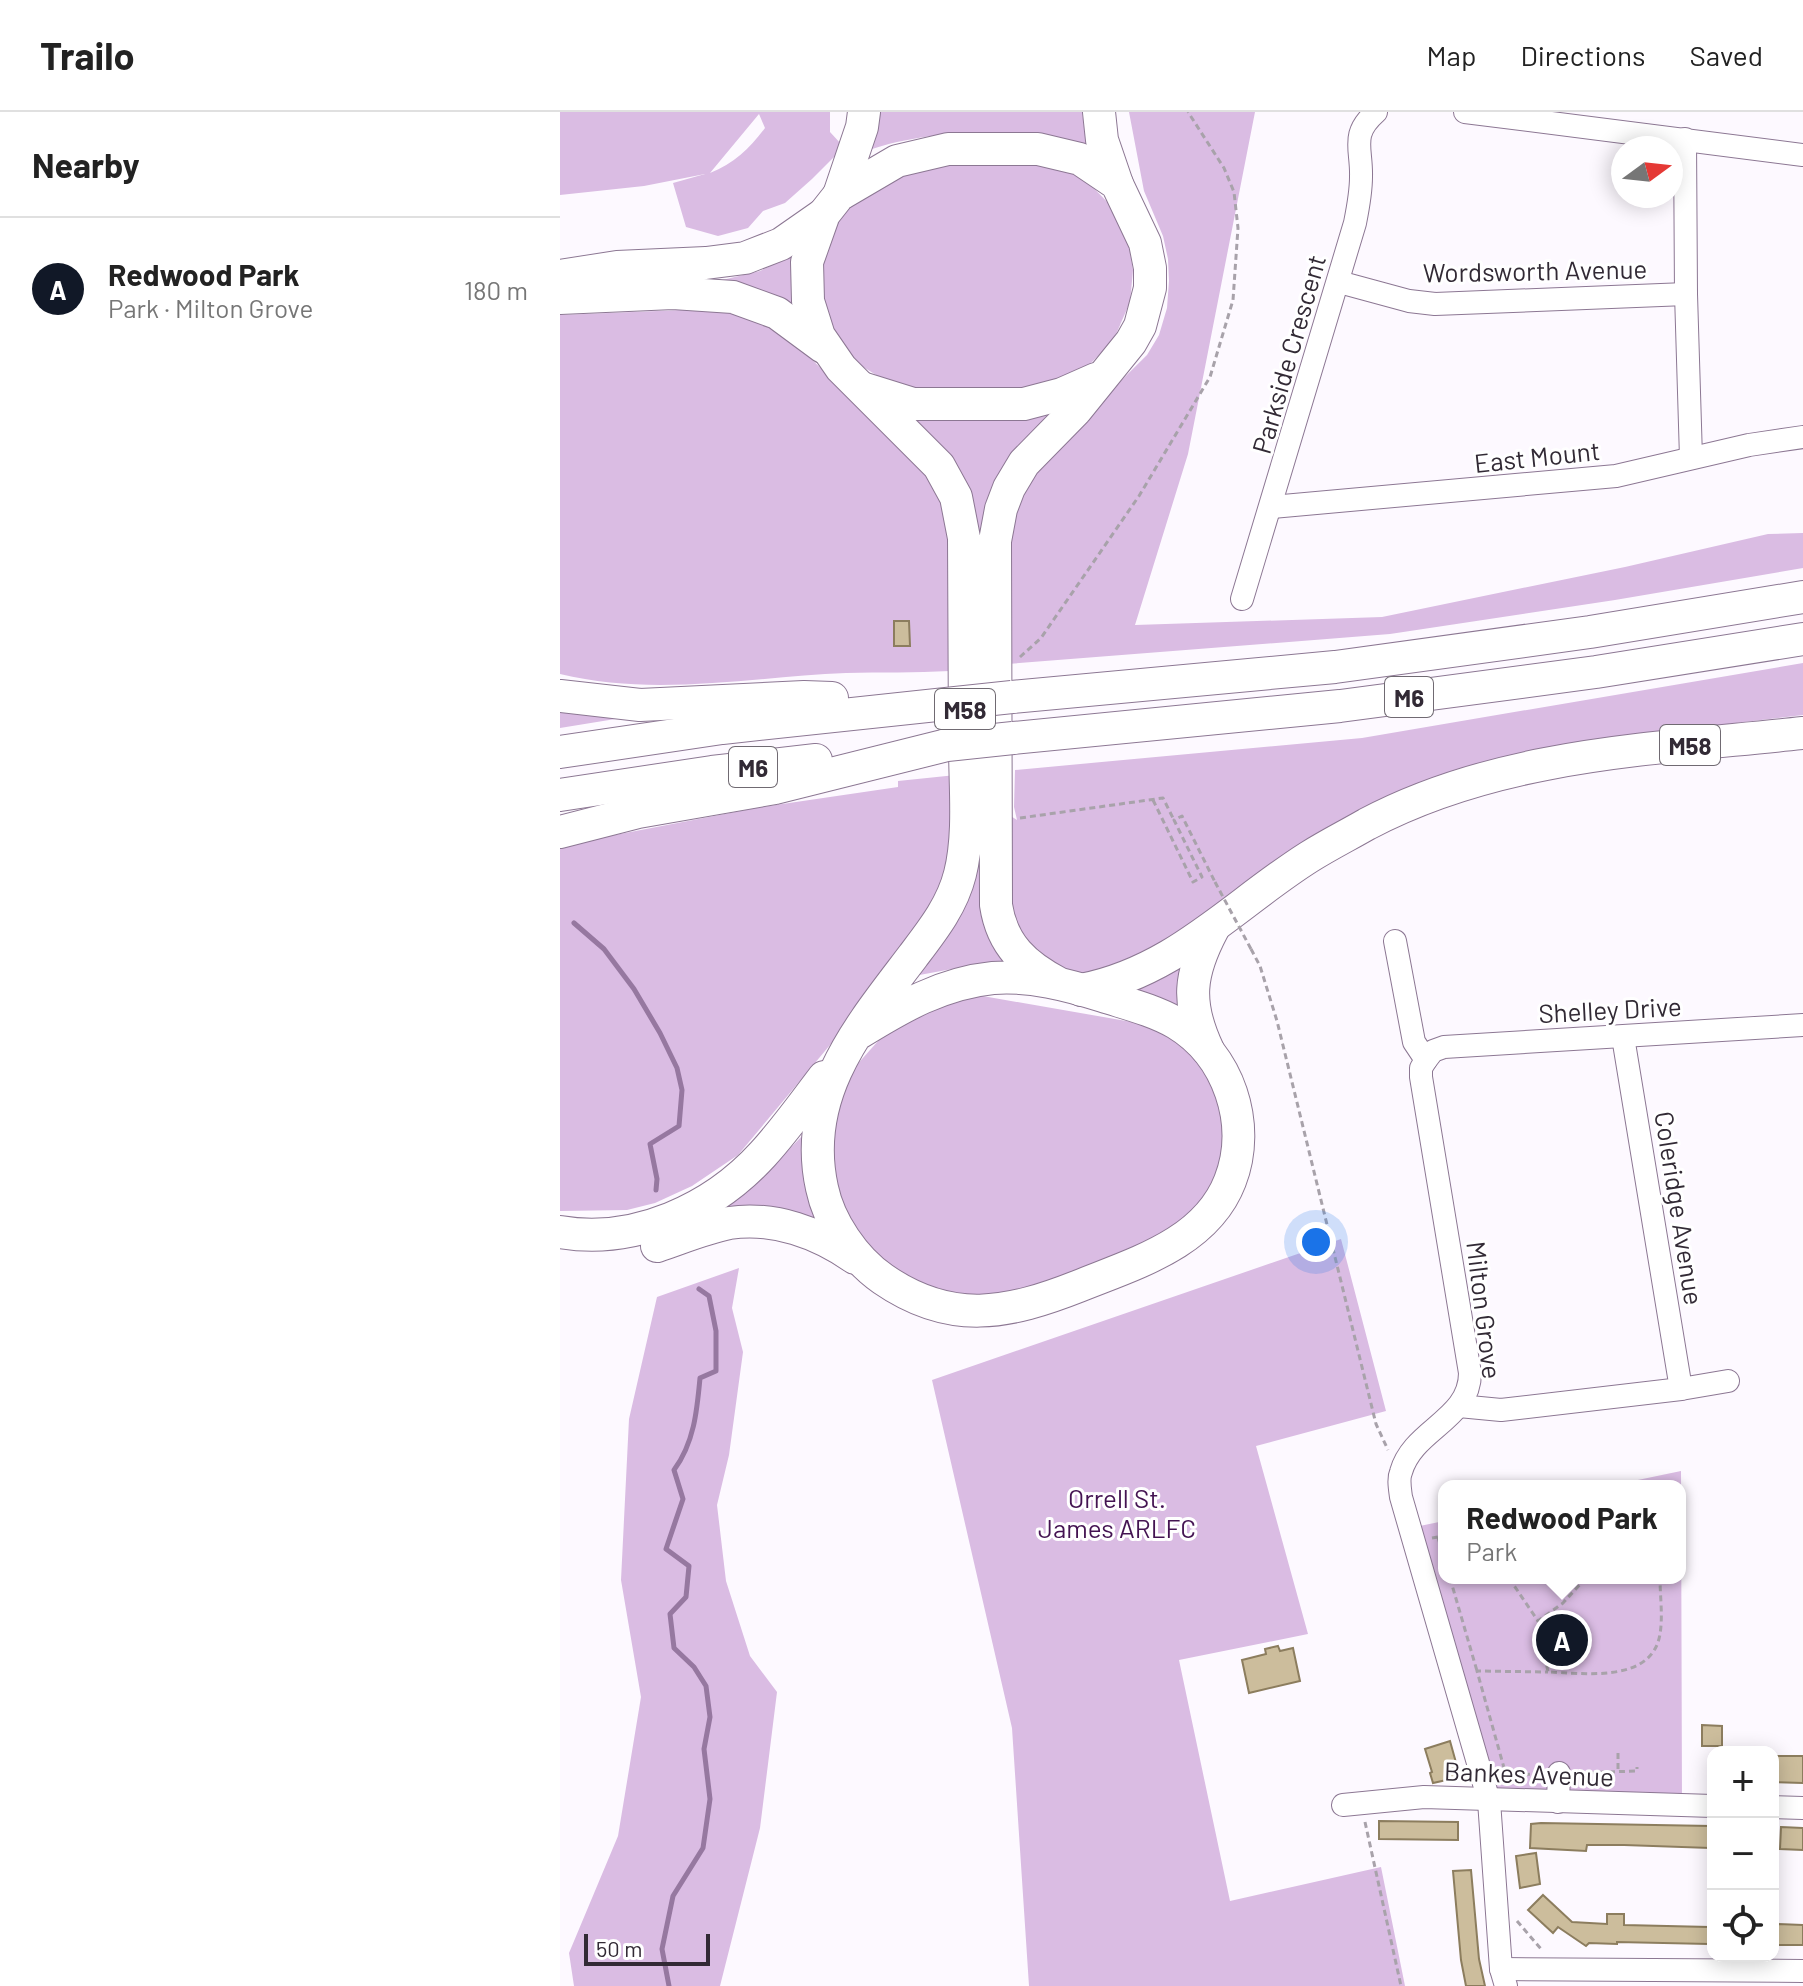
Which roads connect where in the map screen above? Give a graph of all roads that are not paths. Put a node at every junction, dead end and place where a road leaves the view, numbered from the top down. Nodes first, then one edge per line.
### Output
1 (864, 112) edge
2 (1099, 112) edge
3 (1465, 112) edge
4 (1371, 117) edge
5 (1685, 139) junction
6 (1803, 155) edge
7 (1117, 184) junction
8 (831, 204) junction
9 (560, 276) edge
10 (1339, 282) junction
11 (1686, 294) junction
12 (560, 298) edge
13 (829, 351) junction
14 (1106, 375) junction
15 (865, 389) junction
16 (1803, 437) edge
17 (1691, 458) junction
18 (1272, 507) junction
19 (1803, 597) edge
20 (1242, 599) dead end
21 (1803, 639) edge
22 (560, 696) edge
23 (946, 704) junction
24 (1803, 733) edge
25 (947, 745) junction
26 (560, 752) edge
27 (560, 795) edge
28 (560, 832) edge
29 (1213, 929) junction
30 (1395, 941) dead end
31 (1070, 987) junction
32 (1803, 1025) edge
33 (1623, 1037) junction
34 (852, 1041) junction
35 (1208, 1050) junction
36 (1426, 1060) junction
37 (560, 1232) edge
38 (560, 1252) edge
39 (861, 1262) junction
40 (1728, 1381) dead end
41 (1681, 1389) junction
42 (1459, 1406) junction
43 (1559, 1773) road end
44 (1489, 1801) junction
45 (1558, 1802) junction
46 (1352, 1804) road end
47 (1707, 1806) edge
48 (1779, 1807) edge
49 (1803, 1808) edge
50 (1803, 1971) edge
51 (1503, 1978) edge

1 - 8 highway, M58
2 - 7 highway, M58
3 - 5 street
4 - 10 street, Parkside Crescent
5 - 6 street
5 - 11 street
7 - 8 highway
7 - 14 highway, M58
8 - 9 highway
8 - 13 highway, M58
10 - 11 street, Wordsworth Avenue
10 - 18 street, Parkside Crescent
11 - 17 street
12 - 13 highway
13 - 15 highway, M58
14 - 15 highway, M58
14 - 31 highway, M58
15 - 34 highway, M58
16 - 17 street, East Mount
17 - 18 street, East Mount
18 - 20 street, Parkside Crescent
19 - 23 highway, M6, bridge
21 - 25 highway, M6, bridge
22 - 23 highway, M6
23 - 26 highway, M6
24 - 29 highway, M58
25 - 27 highway, M6
25 - 28 highway, M6
29 - 31 highway, M58
29 - 35 highway, M58
30 - 36 street, Milton Grove
31 - 34 highway, M58
31 - 35 highway, M58
32 - 33 street, Shelley Drive
33 - 36 street, Shelley Drive
33 - 41 street, Coleridge Avenue
34 - 37 highway
34 - 39 highway, M58
35 - 39 highway, M58
36 - 42 street, Milton Grove
38 - 39 highway
40 - 41 street
41 - 42 street
42 - 44 street, Milton Grove
43 - 45 street
44 - 45 street, Bankes Avenue
44 - 46 street, Bankes Avenue
44 - 51 street
45 - 47 street, Bankes Avenue
48 - 49 street
50 - 51 street

